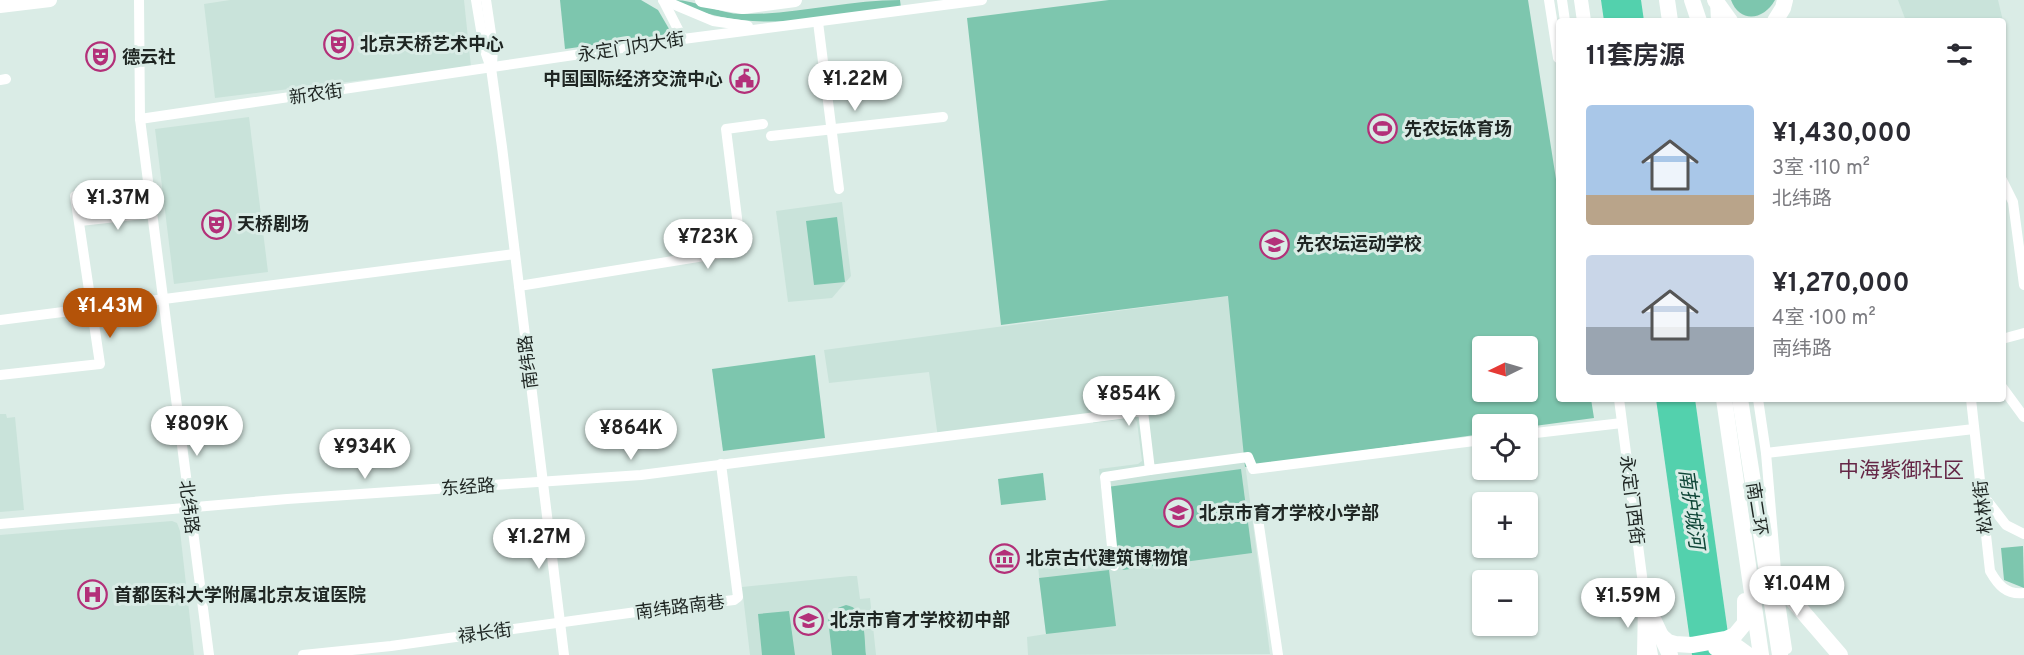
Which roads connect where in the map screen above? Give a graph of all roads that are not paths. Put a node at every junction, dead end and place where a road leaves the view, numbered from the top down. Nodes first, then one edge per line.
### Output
1 (50, 0) edge
2 (139, 0) edge
3 (476, 0) edge
4 (486, 0) edge
5 (663, 0) edge
6 (702, 0) edge
7 (795, 0) edge
8 (982, 0) edge
9 (1548, 0) edge
10 (1562, 0) edge
11 (1568, 0) edge
12 (1581, 0) edge
13 (1658, 0) edge
14 (1667, 0) edge
15 (1684, 0) edge
16 (1692, 0) edge
17 (1715, 0) edge
18 (1785, 0) edge
19 (1791, 0) edge
20 (0, 6) edge
21 (1565, 18) edge
22 (1570, 18) edge
23 (1584, 18) edge
24 (1660, 18) edge
25 (1670, 18) edge
26 (1687, 18) edge
27 (1698, 18) edge
28 (1716, 18) edge
29 (1728, 18) edge
30 (1778, 18) edge
31 (1791, 18) edge
32 (818, 22) junction
33 (772, 27) junction
34 (683, 39) junction
35 (1556, 46) edge
36 (491, 68) junction
37 (943, 117) dead end
38 (140, 119) junction
39 (763, 124) dead end
40 (832, 129) junction
41 (771, 136) dead end
42 (2006, 188) edge
43 (839, 189) dead end
44 (75, 196) dead end
45 (152, 213) junction
46 (80, 221) junction
47 (515, 254) junction
48 (2024, 285) edge
49 (519, 286) junction
50 (163, 299) junction
51 (91, 308) junction
52 (0, 320) edge
53 (2024, 333) edge
54 (2006, 338) edge
55 (0, 375) edge
56 (2006, 392) edge
57 (1619, 402) edge
58 (1724, 402) edge
59 (1740, 402) edge
60 (1758, 402) edge
61 (1971, 402) edge
62 (2024, 417) edge
63 (1622, 423) junction
64 (1974, 429) junction
65 (1538, 433) edge
66 (1472, 441) edge
67 (1766, 453) junction
68 (721, 464) junction
69 (1150, 470) junction
70 (543, 482) junction
71 (1982, 494) junction
72 (189, 507) junction
73 (1257, 512) dead end
74 (0, 524) edge
75 (2024, 534) edge
76 (1746, 548) junction
77 (1114, 566) dead end
78 (1777, 582) junction
79 (2024, 593) edge
80 (1645, 602) junction
81 (560, 622) junction
82 (1740, 646) edge
83 (1670, 648) edge
84 (209, 655) edge
85 (303, 655) edge
86 (564, 655) edge
87 (1278, 655) edge
88 (1644, 655) edge
89 (1761, 655) edge
90 (1780, 655) edge
91 (1787, 655) edge
92 (1840, 655) edge

1 - 20 main road
2 - 38 street, 北纬路
3 - 36 street, 南纬路
4 - 36 street, 南纬路
5 - 33 street
5 - 34 street
6 - 7 main road
8 - 32 street
9 - 35 street
10 - 21 street
11 - 22 street
12 - 23 main road
13 - 24 highway
14 - 25 highway
15 - 26 highway
16 - 27 highway
17 - 28 street
17 - 29 highway
18 - 30 highway
19 - 31 highway
32 - 33 street
32 - 40 street
33 - 34 street, 永定门内大街
34 - 36 street, 永定门内大街
36 - 38 street, 新农街
36 - 47 street, 南纬路
37 - 40 street
38 - 45 street, 北纬路
39 - 49 street
40 - 41 street
40 - 43 street
42 - 48 street
44 - 46 street
45 - 46 street
45 - 50 street, 北纬路
46 - 51 street
47 - 49 street, 南纬路
47 - 50 street
49 - 70 street, 南纬路
50 - 51 street
50 - 72 street, 北纬路
51 - 52 street
51 - 55 street
53 - 54 street
56 - 62 street
57 - 63 street, 永定门西街
58 - 76 highway, 南二环
59 - 90 highway, 南二环
60 - 67 street
61 - 64 street, 松林街
63 - 65 street
63 - 80 street, 永定门西街
64 - 67 street
64 - 71 street, 松林街
66 - 69 street
67 - 78 street
68 - 69 street, 东经路
68 - 70 street, 东经路
68 - 81 street, 南纬路南巷
69 - 77 street
70 - 72 street, 东经路
70 - 81 street, 南纬路
71 - 75 street
71 - 79 street, 松林街
72 - 74 street, 东经路
72 - 84 street, 北纬路
73 - 87 street
76 - 82 highway
76 - 89 highway, 南二环
78 - 91 street
78 - 92 highway
80 - 83 highway
80 - 88 main road
81 - 85 street, 禄长街
81 - 86 street, 南纬路
82 - 83 highway

